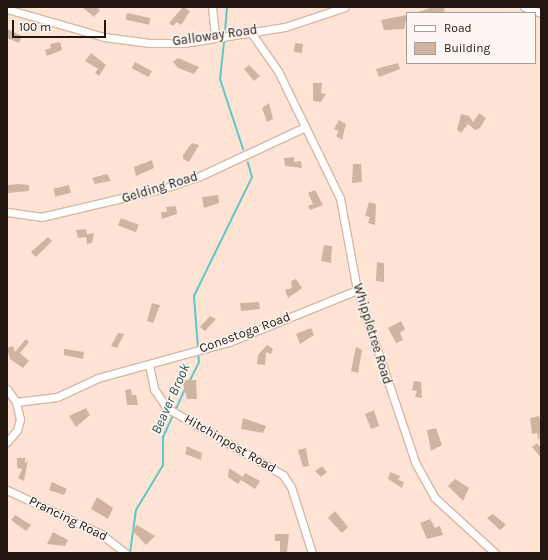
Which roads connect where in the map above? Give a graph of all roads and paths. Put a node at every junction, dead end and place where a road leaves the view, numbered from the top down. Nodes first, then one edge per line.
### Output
1 (212, 7) edge
2 (346, 7) edge
3 (524, 7) edge
4 (7, 9) edge
5 (541, 13) edge
6 (250, 31) junction
7 (215, 38) junction
8 (305, 128) junction
9 (7, 212) edge
10 (357, 290) junction
11 (149, 365) junction
12 (7, 389) edge
13 (16, 402) junction
14 (7, 442) edge
15 (7, 490) edge
16 (125, 553) edge
17 (312, 553) edge
18 (494, 553) edge

1 - 7 street
2 - 6 street, Galloway Road
3 - 5 street
4 - 7 street, Galloway Road
6 - 7 street, Galloway Road
6 - 8 street, Whippletree Road
8 - 9 street, Gelding Road
8 - 10 street, Whippletree Road
10 - 11 street, Conestoga Road
10 - 18 street, Whippletree Road
11 - 13 street, Conestoga Road
11 - 17 street, Hitchinpost Road
12 - 13 street
13 - 14 street
15 - 16 street, Prancing Road

